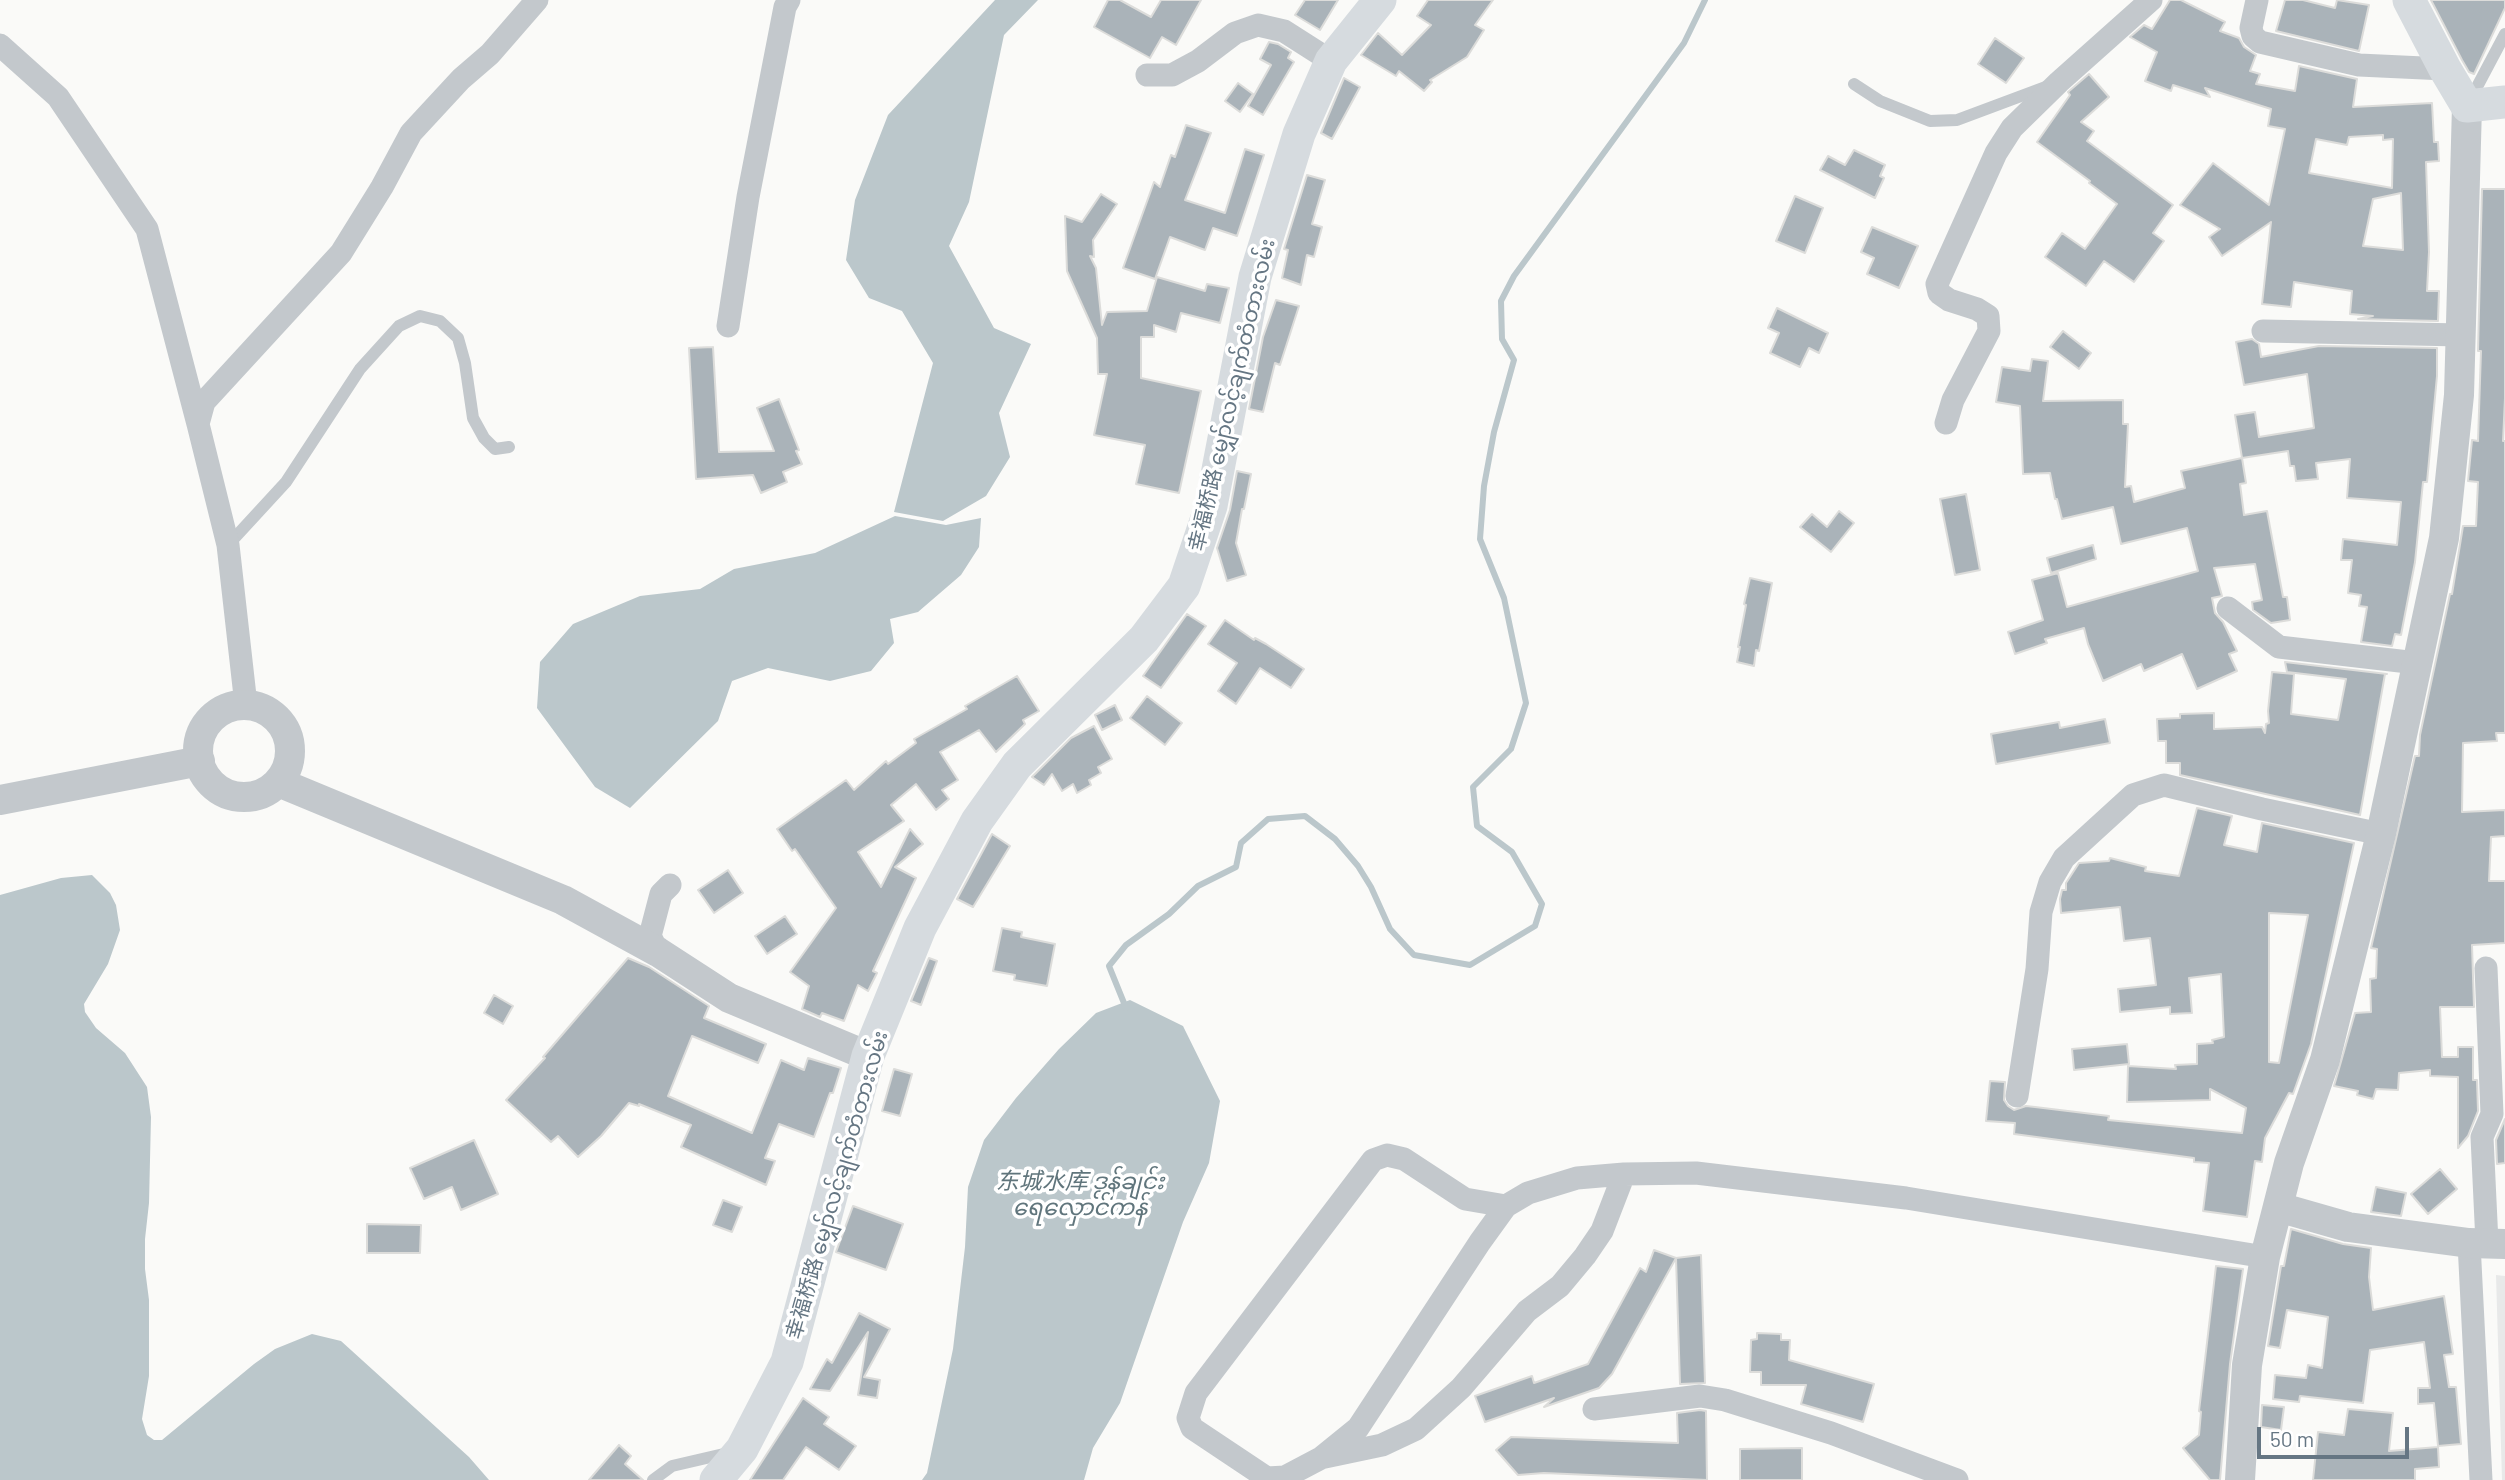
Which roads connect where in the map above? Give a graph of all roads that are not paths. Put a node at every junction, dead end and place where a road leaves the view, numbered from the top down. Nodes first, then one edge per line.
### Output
1 (537, 0) edge
2 (789, 0) edge
3 (1380, 0) edge
4 (2151, 0) edge
5 (2257, 0) edge
6 (2409, 0) edge
7 (2505, 34) edge
8 (0, 45) edge
9 (1331, 61) junction
10 (2445, 69) junction
11 (1147, 75) dead end
12 (2059, 82) junction
13 (1854, 84) dead end
14 (2505, 102) edge
15 (2467, 106) junction
16 (728, 326) dead end
17 (2263, 331) dead end
18 (2462, 335) junction
19 (1946, 423) dead end
20 (198, 424) junction
21 (509, 447) dead end
22 (228, 545) junction
23 (2228, 608) dead end
24 (2417, 663) junction
25 (246, 705) junction
26 (200, 761) junction
27 (278, 782) junction
28 (0, 800) edge
29 (2381, 834) junction
30 (670, 885) dead end
31 (658, 952) junction
32 (2486, 968) dead end
33 (868, 1056) junction
34 (2017, 1097) dead end
35 (1624, 1174) junction
36 (1506, 1206) junction
37 (2278, 1207) junction
38 (2487, 1243) edge
39 (2265, 1257) junction
40 (1594, 1409) dead end
41 (742, 1449) junction
42 (1321, 1458) junction
43 (653, 1480) edge
44 (716, 1480) edge
45 (1957, 1480) edge
46 (2240, 1480) edge
47 (2481, 1480) edge

1 - 20 street
2 - 16 street
3 - 9 main road, 幸福桥路 မျှော်လင့်ချက်တံတားလမ်း
4 - 12 street
5 - 10 street
6 - 10 main road
7 - 15 lane
8 - 20 street
9 - 11 street
9 - 33 main road, 幸福桥路 မျှော်လင့်ချက်တံတားလမ်း
10 - 15 main road
12 - 13 lane
12 - 19 street
14 - 15 main road
15 - 18 street
17 - 18 street
18 - 24 street
20 - 22 street
21 - 22 lane
22 - 25 street
23 - 24 street
24 - 29 street
25 - 26 street
25 - 27 street
26 - 27 street
26 - 28 street
27 - 31 street
29 - 34 street
29 - 37 street
30 - 31 street
31 - 33 street
32 - 38 street
33 - 41 main road, 幸福桥路 မျှော်လင့်ချက်တံတားလမ်း
35 - 36 street
35 - 39 street
35 - 42 street
36 - 42 street
36 - 42 street
37 - 38 street
37 - 39 street
38 - 47 street
39 - 46 street
40 - 45 street
41 - 43 lane
41 - 44 main road, 幸福桥路 မျှော်လင့်ချက်တံတားလမ်း

